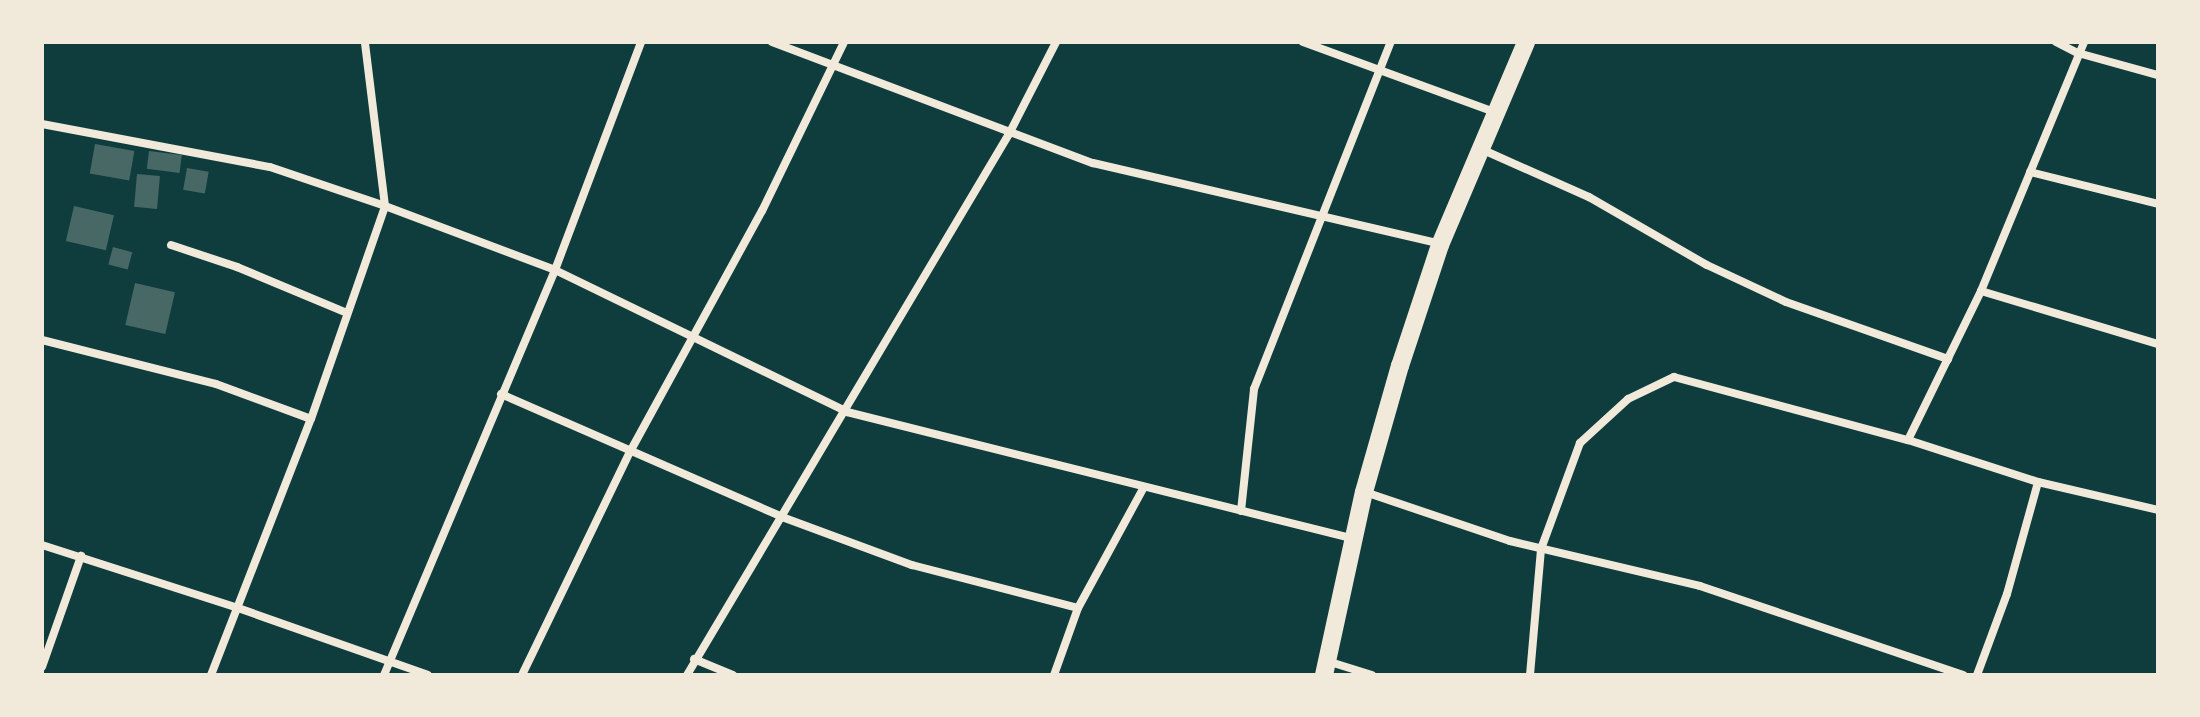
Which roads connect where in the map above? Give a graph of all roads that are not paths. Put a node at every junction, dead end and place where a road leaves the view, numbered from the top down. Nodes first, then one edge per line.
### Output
1 (365, 42) edge
2 (641, 42) edge
3 (772, 42) edge
4 (844, 42) edge
5 (1056, 42) edge
6 (1303, 42) edge
7 (1391, 42) edge
8 (1526, 42) edge
9 (2056, 42) edge
10 (2084, 42) edge
11 (2078, 53) junction
12 (831, 67) junction
13 (1379, 70) junction
14 (2158, 75) edge
15 (1494, 112) junction
16 (42, 124) edge
17 (1009, 134) junction
18 (1480, 149) junction
19 (2030, 172) junction
20 (2158, 204) edge
21 (385, 206) junction
22 (1323, 215) junction
23 (171, 245) dead end
24 (1440, 245) junction
25 (555, 270) junction
26 (1981, 291) junction
27 (347, 313) junction
28 (693, 338) junction
29 (42, 340) edge
30 (2158, 344) edge
31 (1948, 359) junction
32 (501, 394) junction
33 (847, 412) junction
34 (311, 419) junction
35 (1908, 440) junction
36 (631, 450) junction
37 (2038, 482) junction
38 (1144, 487) junction
39 (1364, 492) junction
40 (2158, 510) edge
41 (1241, 511) junction
42 (782, 517) junction
43 (1355, 539) junction
44 (42, 545) edge
45 (1541, 549) junction
46 (81, 556) junction
47 (238, 608) junction
48 (1078, 608) junction
49 (694, 659) junction
50 (391, 662) junction
51 (42, 667) edge
52 (1325, 668) edge
53 (211, 675) edge
54 (384, 675) edge
55 (428, 675) edge
56 (522, 675) edge
57 (687, 675) edge
58 (733, 675) edge
59 (1054, 675) edge
60 (1372, 675) edge
61 (1530, 675) edge
62 (1963, 675) edge
63 (1977, 675) edge

1 - 21 street
2 - 25 street
3 - 12 street
4 - 12 street
5 - 17 street
6 - 13 street
7 - 13 street
8 - 15 highway
9 - 11 street
10 - 11 street
11 - 14 street
11 - 19 street
12 - 17 street
12 - 28 street
13 - 15 street
13 - 22 street
15 - 18 highway
16 - 21 street
17 - 22 street
17 - 33 street
18 - 24 highway
18 - 31 street
19 - 20 street
19 - 26 street
21 - 25 street
21 - 27 street
22 - 24 street
22 - 41 street
23 - 27 street
24 - 39 highway
25 - 28 street
25 - 32 street
26 - 30 street
26 - 31 street
27 - 34 street
28 - 33 street
28 - 36 street
29 - 34 street
31 - 35 street
32 - 36 street
32 - 50 street
33 - 38 street
33 - 42 street
34 - 47 street
35 - 37 street
35 - 45 street
36 - 42 street
36 - 56 street
37 - 40 street
37 - 63 street
38 - 41 street
38 - 48 street
39 - 43 highway
39 - 45 street
41 - 43 street
42 - 48 street
42 - 49 street
43 - 52 highway
44 - 46 street
45 - 61 street
45 - 62 street
46 - 47 street
46 - 51 street
47 - 50 street
47 - 53 street
48 - 59 street
49 - 57 street
49 - 58 street
50 - 54 street
50 - 55 street
52 - 60 street

